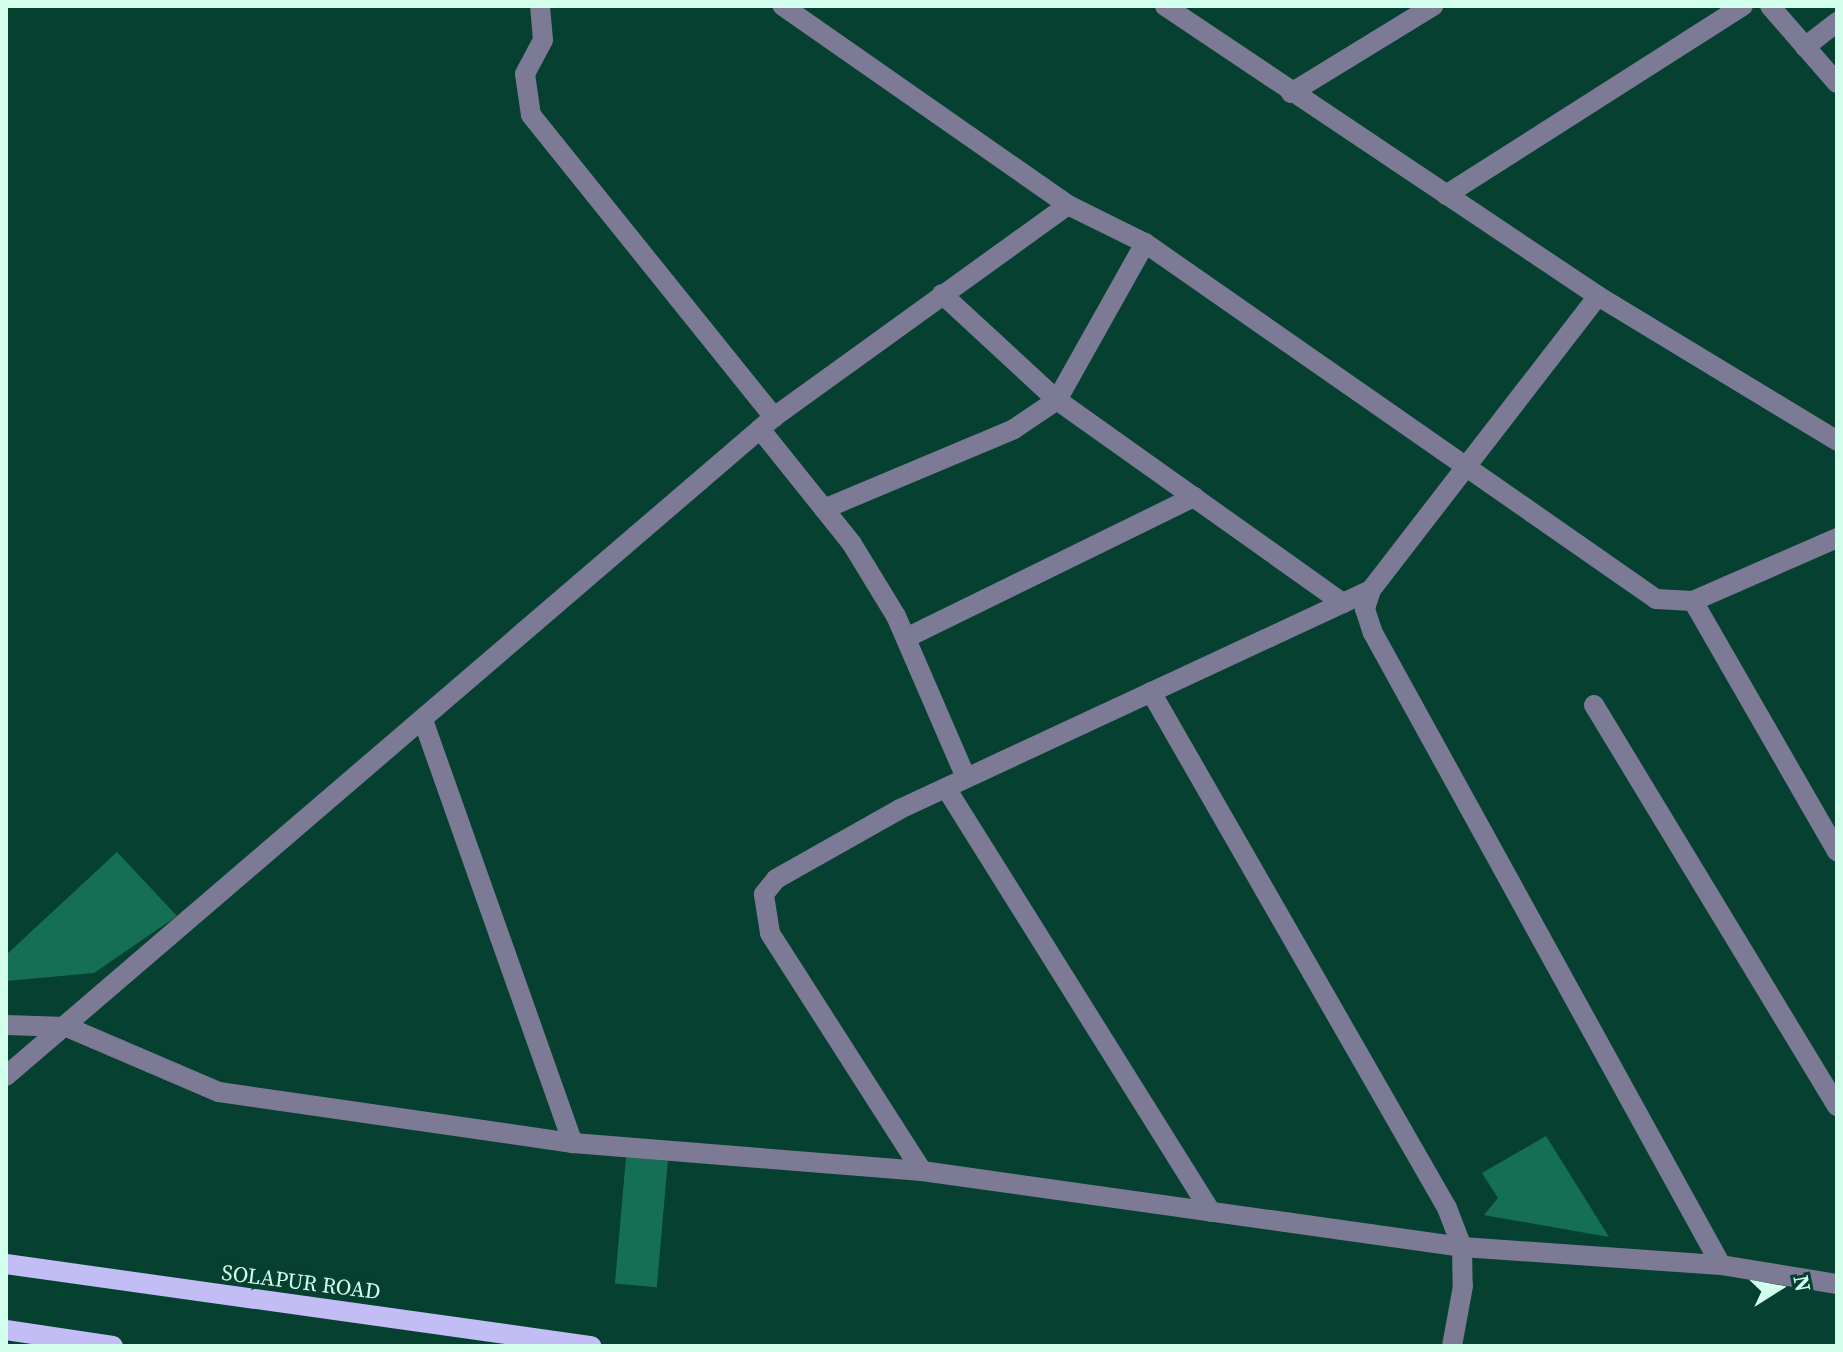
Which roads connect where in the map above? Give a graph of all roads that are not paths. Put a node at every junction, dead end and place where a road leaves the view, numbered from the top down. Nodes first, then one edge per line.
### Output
1 (540, 6) edge
2 (783, 6) edge
3 (1165, 6) edge
4 (1433, 6) edge
5 (1743, 6) edge
6 (1770, 6) edge
7 (1837, 22) edge
8 (1805, 47) junction
9 (1837, 83) edge
10 (1291, 93) junction
11 (1446, 195) junction
12 (1068, 205) junction
13 (1145, 243) junction
14 (942, 294) junction
15 (1598, 296) junction
16 (1057, 400) junction
17 (767, 423) junction
18 (1837, 441) edge
19 (1465, 466) junction
20 (1194, 497) junction
21 (824, 509) junction
22 (1837, 538) edge
23 (1371, 590) junction
24 (1693, 601) junction
25 (1343, 603) junction
26 (906, 638) junction
27 (1151, 692) junction
28 (1594, 705) dead end
29 (423, 720) junction
30 (966, 778) junction
31 (946, 788) junction
32 (1837, 851) edge
33 (6, 1025) edge
34 (67, 1027) junction
35 (6, 1076) edge
36 (1837, 1106) edge
37 (573, 1143) junction
38 (922, 1171) junction
39 (1211, 1212) junction
40 (1462, 1247) junction
41 (6, 1264) edge
42 (1721, 1265) junction
43 (1837, 1284) edge
44 (6, 1330) edge
45 (113, 1346) edge
46 (591, 1346) edge
47 (1452, 1346) edge

1 - 17 street
2 - 12 street
3 - 10 street
4 - 10 street
5 - 11 street
6 - 8 street
7 - 8 street
8 - 9 street
10 - 11 street
11 - 15 street
12 - 13 street
12 - 14 street
13 - 16 street
13 - 19 street
14 - 16 street
14 - 17 street
15 - 18 street
15 - 19 street
16 - 20 street
16 - 21 street
17 - 21 street
17 - 29 street
19 - 23 street
19 - 24 street
20 - 25 street
20 - 26 street
21 - 26 street
22 - 24 street
23 - 25 street
23 - 42 street
24 - 32 street
25 - 27 street
26 - 30 street
27 - 30 street
27 - 40 street
28 - 36 street
29 - 34 street
29 - 37 street
30 - 31 street
31 - 38 street
31 - 39 street
33 - 34 street
34 - 35 street
34 - 37 street
37 - 38 street
38 - 39 street
39 - 40 street
40 - 42 street
40 - 47 street
41 - 46 main road, SOLAPUR ROAD
42 - 43 street
44 - 45 main road

